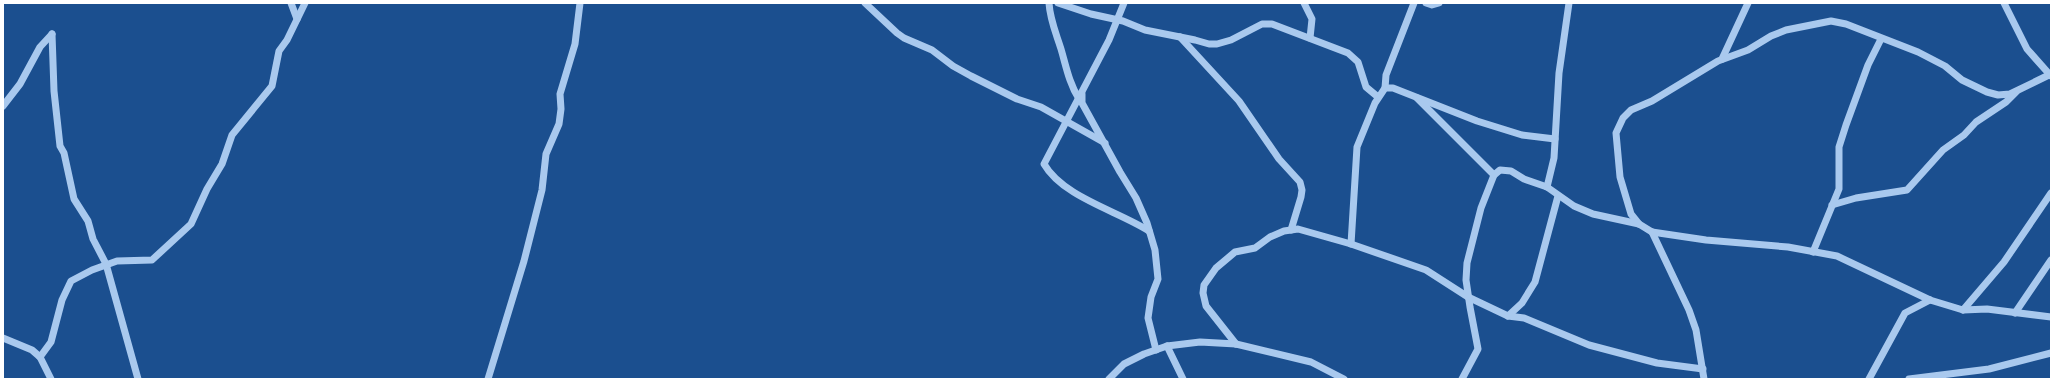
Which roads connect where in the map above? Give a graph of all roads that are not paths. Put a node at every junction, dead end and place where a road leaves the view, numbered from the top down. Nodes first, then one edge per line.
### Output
1 (291, 3) edge
2 (305, 3) edge
3 (580, 3) edge
4 (865, 3) edge
5 (1049, 3) edge
6 (1058, 3) edge
7 (1124, 3) edge
8 (1304, 3) edge
9 (1414, 3) edge
10 (1426, 3) edge
11 (1439, 3) edge
12 (1569, 3) edge
13 (1748, 3) edge
14 (2004, 3) edge
15 (297, 19) junction
16 (1118, 20) junction
17 (1180, 38) junction
18 (1310, 38) junction
19 (1881, 39) junction
20 (1722, 59) junction
21 (2051, 75) edge
22 (1385, 88) junction
23 (2018, 90) junction
24 (1414, 95) junction
25 (1081, 96) junction
26 (1378, 97) junction
27 (3, 106) edge
28 (1067, 120) junction
29 (1555, 139) junction
30 (1105, 143) junction
31 (1494, 175) junction
32 (1547, 187) junction
33 (2051, 193) edge
34 (1558, 196) junction
35 (1832, 205) junction
36 (1639, 224) junction
37 (1291, 230) junction
38 (1150, 231) junction
39 (1652, 232) junction
40 (1351, 244) junction
41 (1813, 252) junction
42 (2051, 260) edge
43 (106, 264) junction
44 (1468, 297) junction
45 (1930, 300) junction
46 (1963, 310) junction
47 (2015, 313) junction
48 (1508, 316) junction
49 (2051, 317) edge
50 (3, 338) edge
51 (1236, 344) junction
52 (1167, 346) junction
53 (1156, 350) junction
54 (2051, 353) edge
55 (40, 357) junction
56 (1703, 369) junction
57 (51, 379) edge
58 (138, 379) edge
59 (488, 379) edge
60 (1109, 379) edge
61 (1183, 379) edge
62 (1344, 379) edge
63 (1462, 379) edge
64 (1704, 379) edge
65 (1869, 379) edge
66 (1909, 379) edge

1 - 15 street
2 - 15 street
3 - 59 street
4 - 28 street
5 - 25 street
6 - 16 street
7 - 16 street
8 - 18 street
9 - 22 street
10 - 11 street
12 - 29 street
13 - 20 street
14 - 21 street
15 - 43 street
16 - 17 street
16 - 25 street
17 - 18 street
17 - 37 street
18 - 26 street
19 - 20 street
19 - 23 street
19 - 35 street
20 - 36 street
21 - 23 street
22 - 24 street
22 - 26 street
23 - 35 street
24 - 29 street
24 - 31 street
25 - 28 street
25 - 30 street
26 - 40 street
27 - 43 street
28 - 30 street
28 - 38 street
29 - 32 street
30 - 38 street
31 - 32 street
31 - 44 street
32 - 34 street
33 - 46 street
34 - 36 street
34 - 48 street
35 - 41 street
36 - 39 street
37 - 40 street
37 - 51 street
38 - 53 street
39 - 41 street
39 - 56 street
40 - 44 street
41 - 45 street
42 - 47 street
43 - 55 street
43 - 58 street
44 - 48 street
44 - 63 street
45 - 46 street
45 - 65 street
46 - 47 street
47 - 49 street
48 - 56 street
50 - 55 street
51 - 52 street
51 - 62 street
52 - 53 street
52 - 61 street
53 - 60 street
54 - 66 street
55 - 57 street
56 - 64 street

